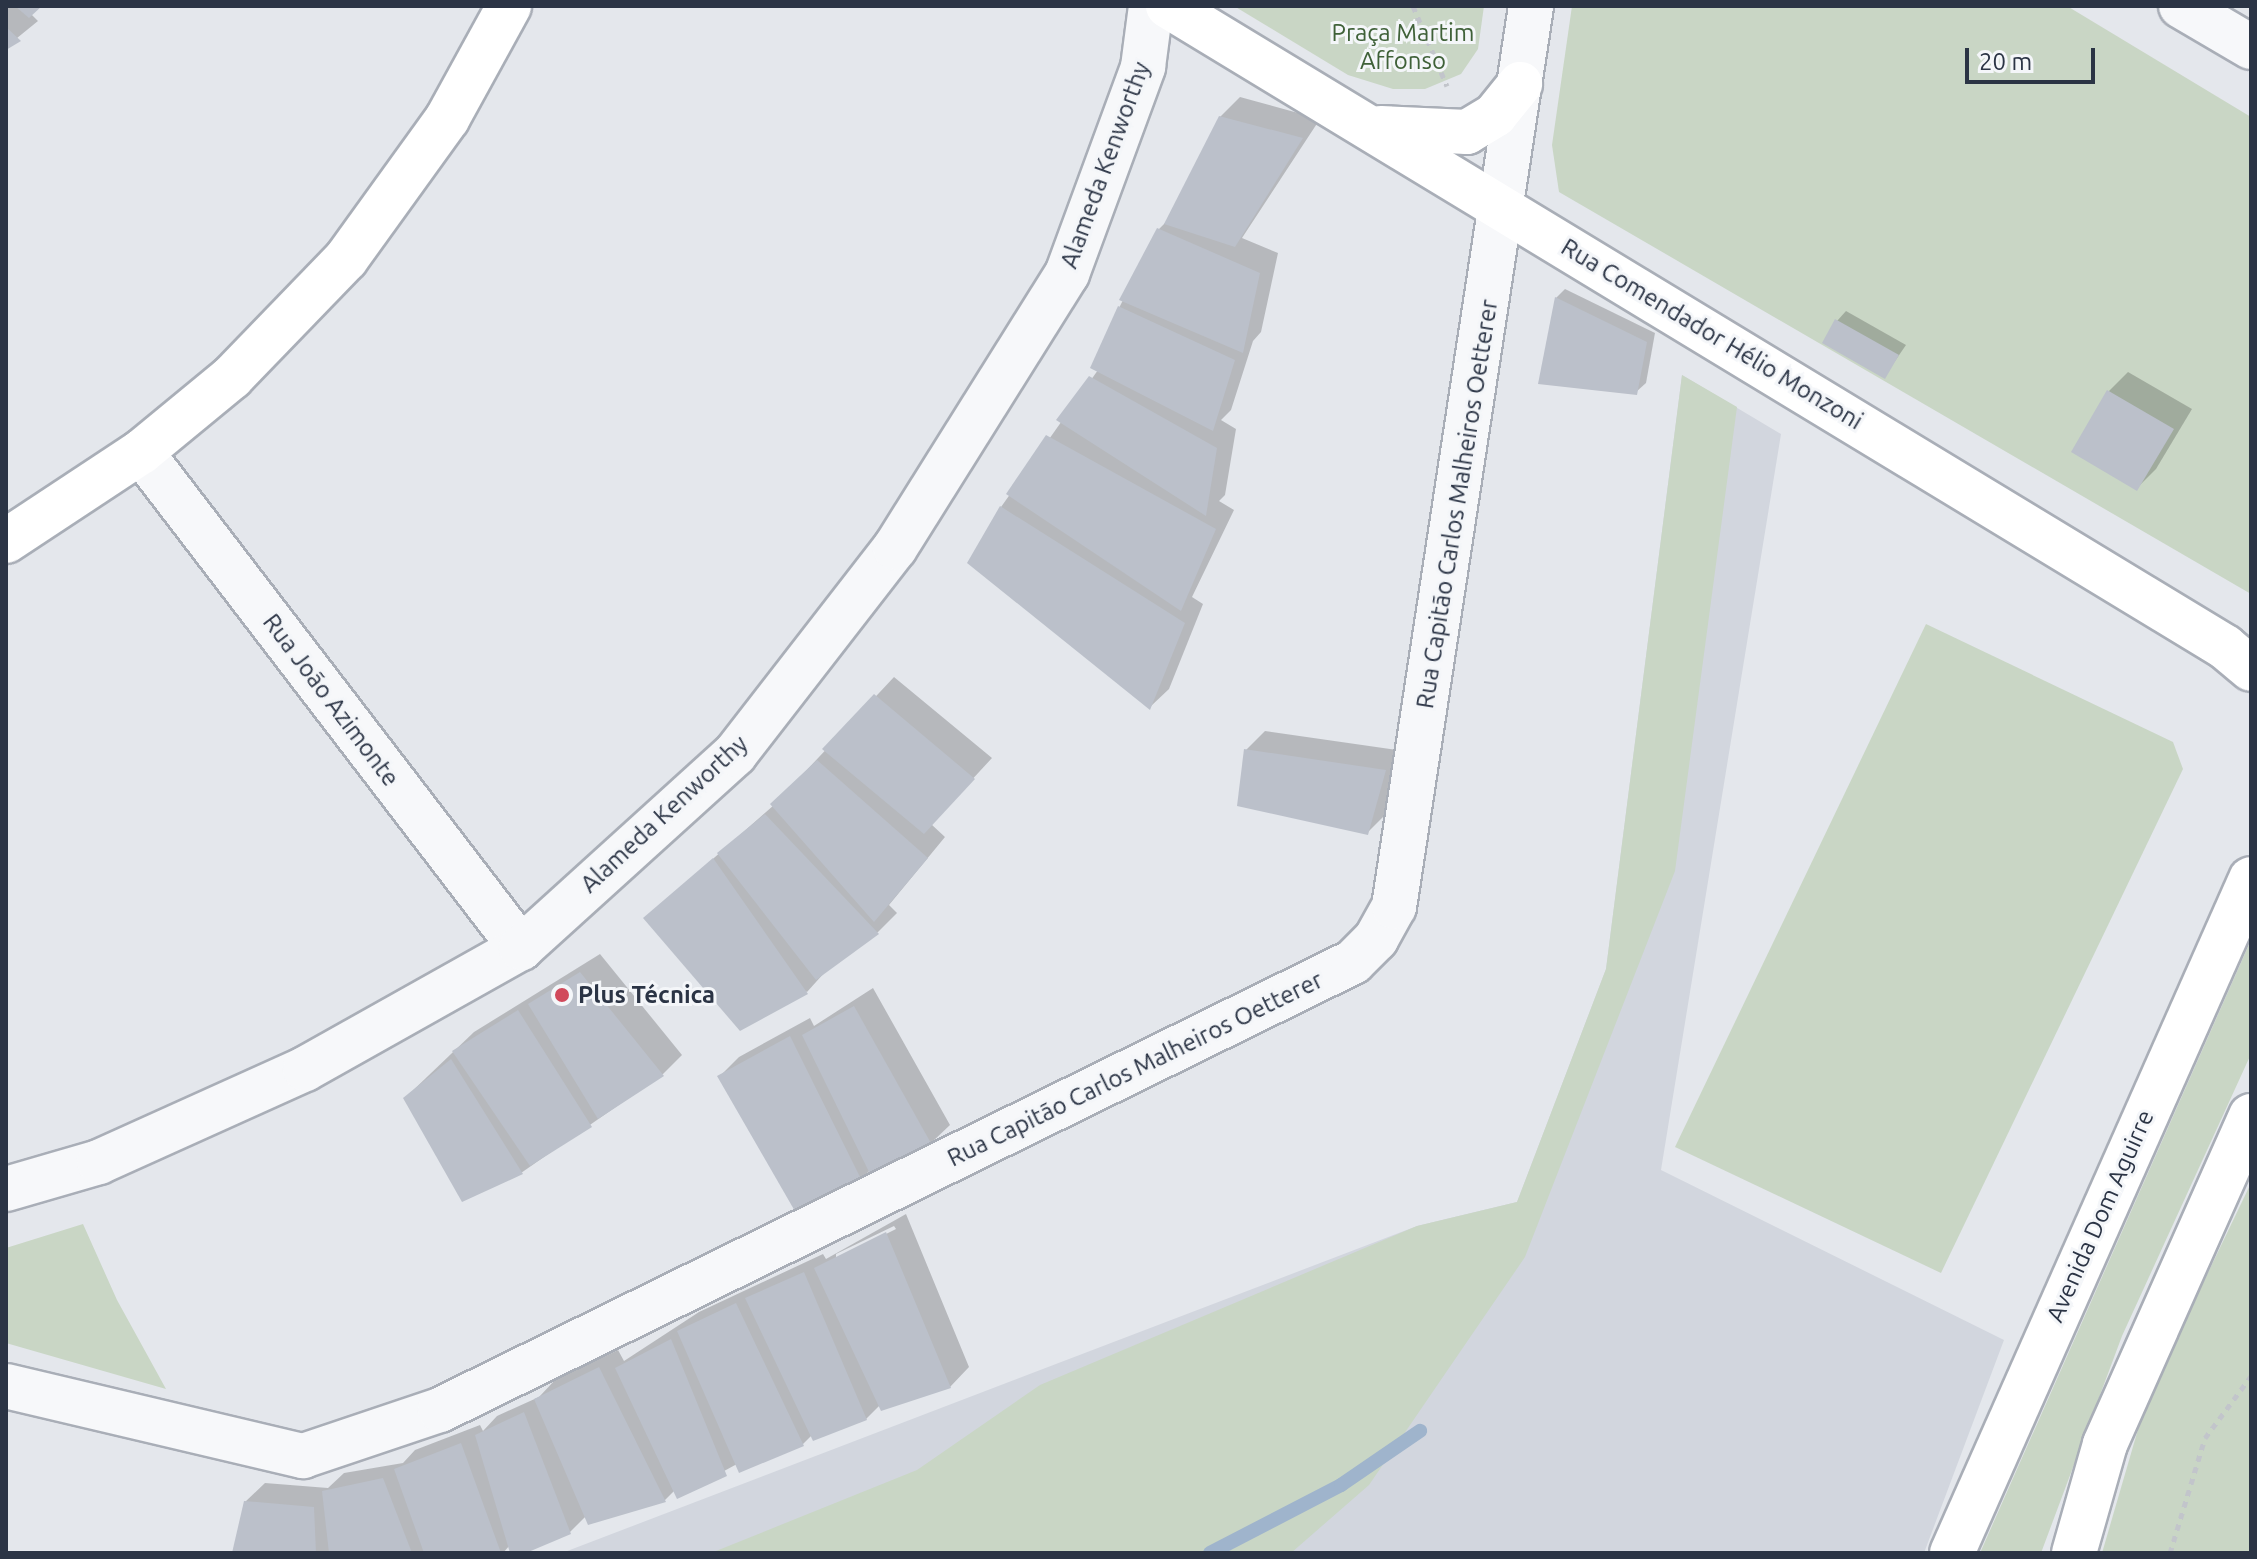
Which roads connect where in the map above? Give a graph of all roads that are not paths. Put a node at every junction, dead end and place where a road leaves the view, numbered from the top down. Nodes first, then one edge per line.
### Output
1 (509, 6) edge
2 (1151, 6) edge
3 (1168, 6) edge
4 (1531, 6) edge
5 (2181, 6) edge
6 (2251, 47) edge
7 (1520, 84) junction
8 (1370, 126) junction
9 (1504, 206) junction
10 (141, 452) junction
11 (6, 541) edge
12 (2251, 669) edge
13 (2251, 879) edge
14 (521, 948) junction
15 (2251, 1116) edge
16 (6, 1189) edge
17 (6, 1386) edge
18 (1952, 1553) edge
19 (2074, 1553) edge

1 - 10 main road
2 - 14 street, Alameda Kenworthy
3 - 8 main road, Rua Comendador Hélio Monzoni
4 - 7 street, Rua Capitão Carlos Malheiros Oetterer
5 - 6 street
7 - 8 main road
7 - 9 street, Rua Capitão Carlos Malheiros Oetterer
8 - 9 main road, Rua Comendador Hélio Monzoni
9 - 12 main road, Rua Comendador Hélio Monzoni
9 - 17 street, Rua Capitão Carlos Malheiros Oetterer
10 - 11 main road
10 - 14 street, Rua João Azimonte
13 - 18 main road, Avenida Dom Aguirre
14 - 16 street, Alameda Kenworthy
15 - 19 main road

